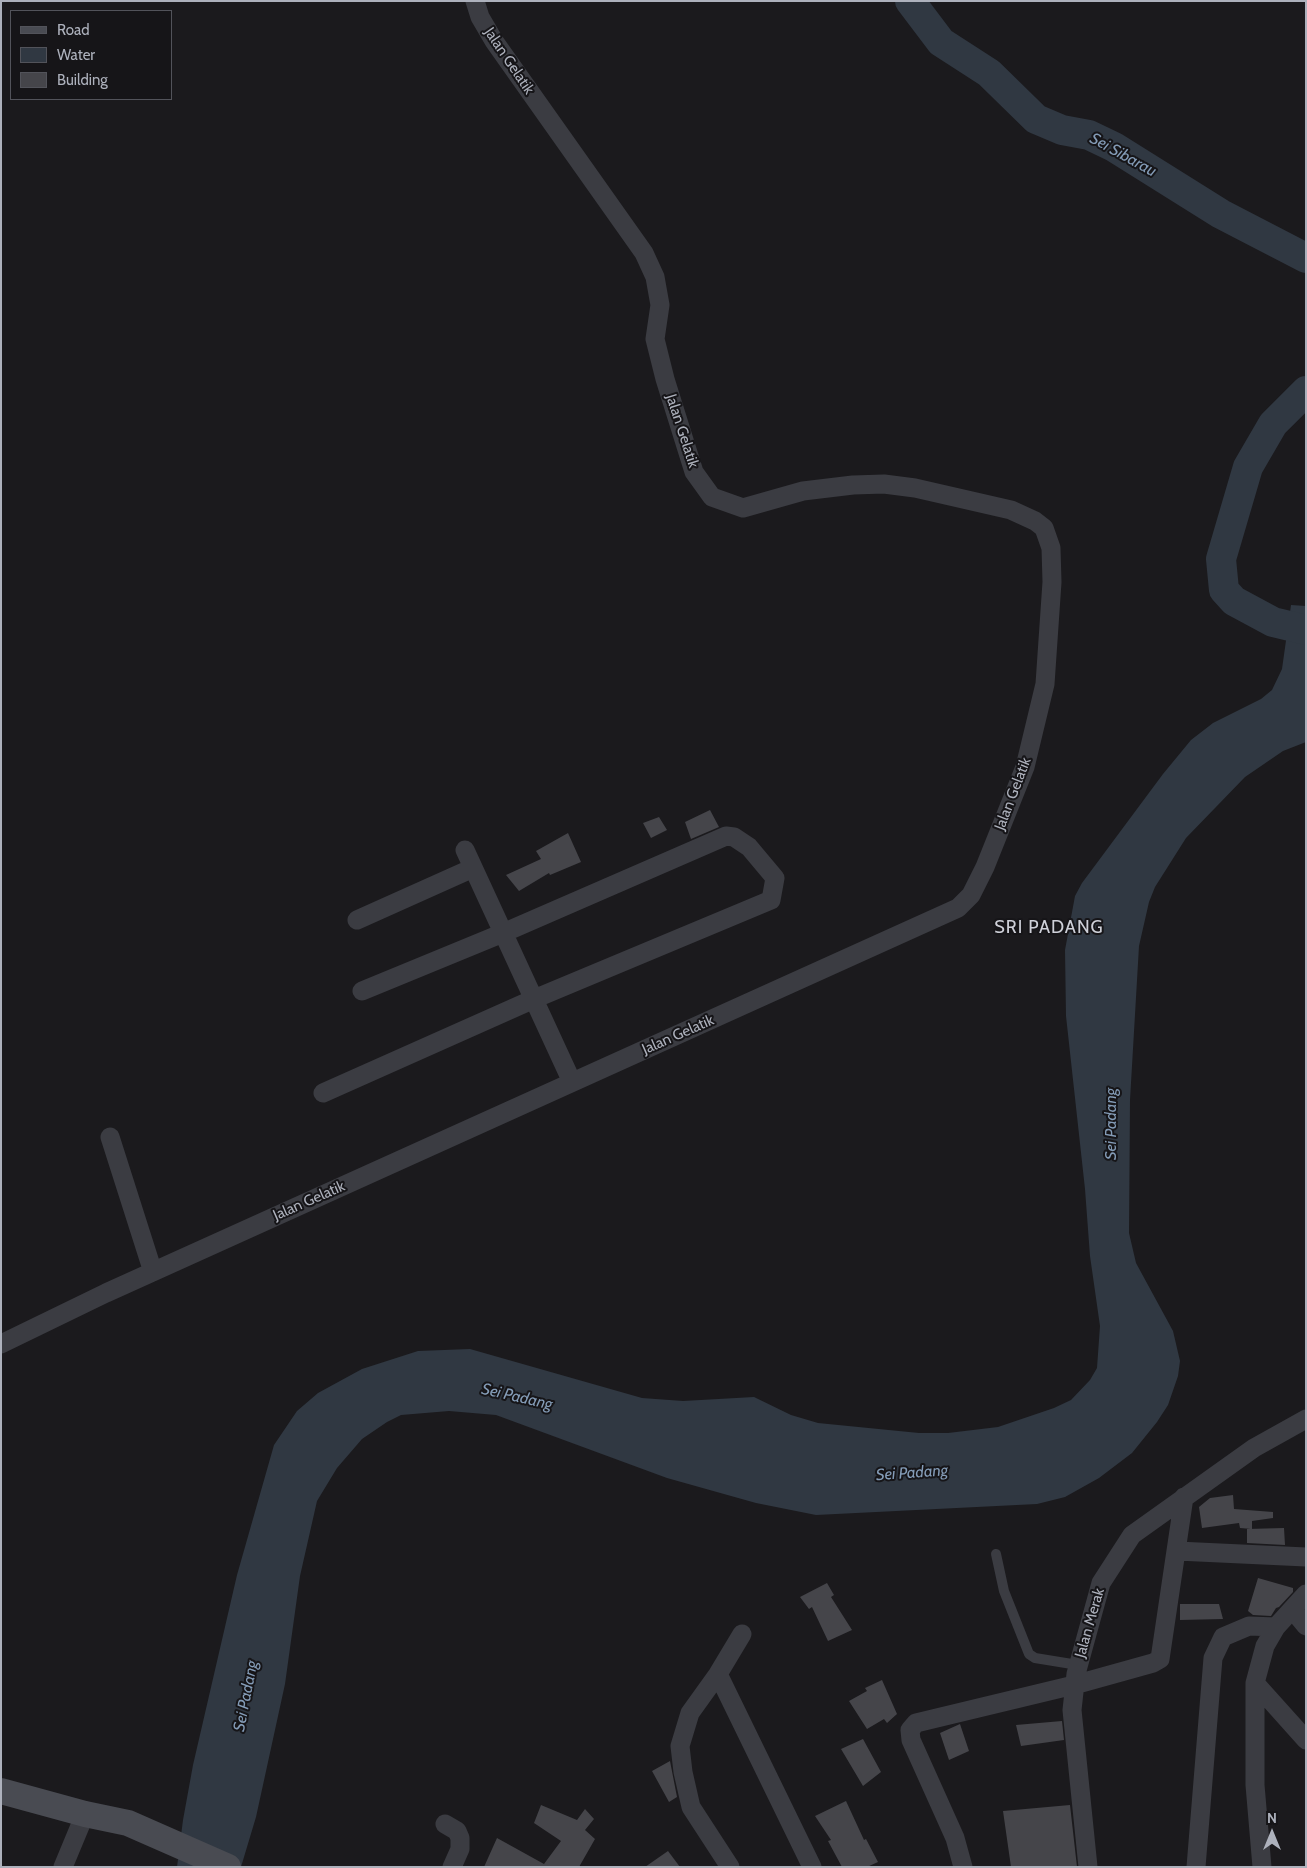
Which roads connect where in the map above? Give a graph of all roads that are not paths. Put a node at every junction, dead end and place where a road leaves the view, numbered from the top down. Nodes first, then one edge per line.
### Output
1 (475, 1) edge
2 (465, 850) dead end
3 (473, 868) junction
4 (357, 920) dead end
5 (503, 933) junction
6 (362, 991) dead end
7 (534, 999) junction
8 (572, 1082) junction
9 (323, 1093) dead end
10 (110, 1137) dead end
11 (153, 1272) junction
12 (1, 1344) edge
13 (1306, 1418) edge
14 (1184, 1497) junction
15 (1177, 1551) junction
16 (996, 1554) dead end
17 (1306, 1556) edge
18 (1306, 1594) edge
19 (1292, 1609) junction
20 (1306, 1626) edge
21 (1276, 1627) junction
22 (742, 1634) dead end
23 (1078, 1665) junction
24 (718, 1674) junction
25 (1256, 1683) junction
26 (1074, 1684) junction
27 (1306, 1740) edge
28 (1, 1791) edge
29 (85, 1814) junction
30 (444, 1824) dead end
31 (63, 1867) edge
32 (228, 1867) edge
33 (452, 1867) edge
34 (730, 1867) edge
35 (812, 1867) edge
36 (963, 1867) edge
37 (1088, 1867) edge
38 (1196, 1867) edge
39 (1262, 1867) edge

1 - 8 street, Jalan Gelatik
2 - 3 street
3 - 4 street
3 - 5 street
5 - 6 street
5 - 7 street
5 - 7 street
7 - 8 street
7 - 9 street
8 - 11 street, Jalan Gelatik
10 - 11 street
11 - 12 street, Jalan Gelatik
13 - 14 street, Jalan Merak
14 - 15 street
14 - 23 street, Jalan Merak
15 - 17 street
15 - 26 street
16 - 23 lane
18 - 19 street
19 - 20 street
19 - 21 street
21 - 25 street
21 - 38 street
22 - 24 street
23 - 26 street, Jalan Merak
24 - 34 street
24 - 35 street
25 - 27 street
25 - 39 street
26 - 36 street
26 - 37 street, Jalan Merak
28 - 29 main road
29 - 31 street
29 - 32 main road
30 - 33 street

